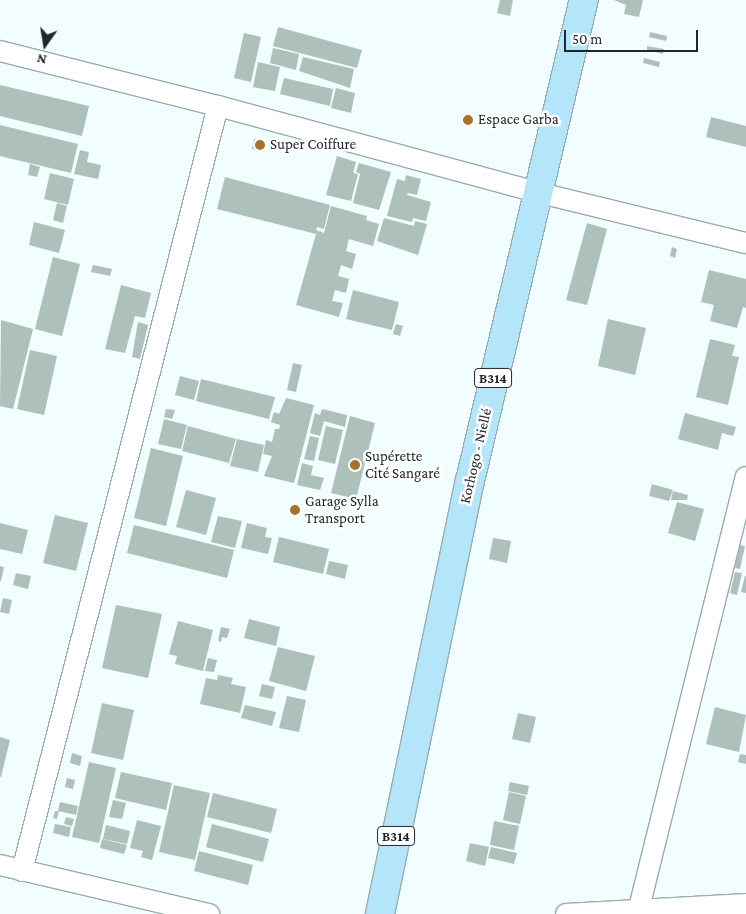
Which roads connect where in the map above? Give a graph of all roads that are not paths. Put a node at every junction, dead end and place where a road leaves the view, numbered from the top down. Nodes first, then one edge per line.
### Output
1 (584, 0) edge
2 (0, 51) edge
3 (218, 106) junction
4 (536, 192) junction
5 (746, 243) edge
6 (746, 477) edge
7 (0, 865) edge
8 (22, 871) junction
9 (746, 904) edge
10 (639, 908) junction
11 (209, 914) edge
12 (380, 914) edge
13 (566, 914) edge

1 - 4 main road, Korhogo - Niellé / B314
2 - 3 street
3 - 4 street
3 - 8 street
4 - 5 street
4 - 12 main road, Korhogo - Niellé / B314
6 - 10 street
7 - 8 street
8 - 11 street
9 - 10 street
10 - 13 street

